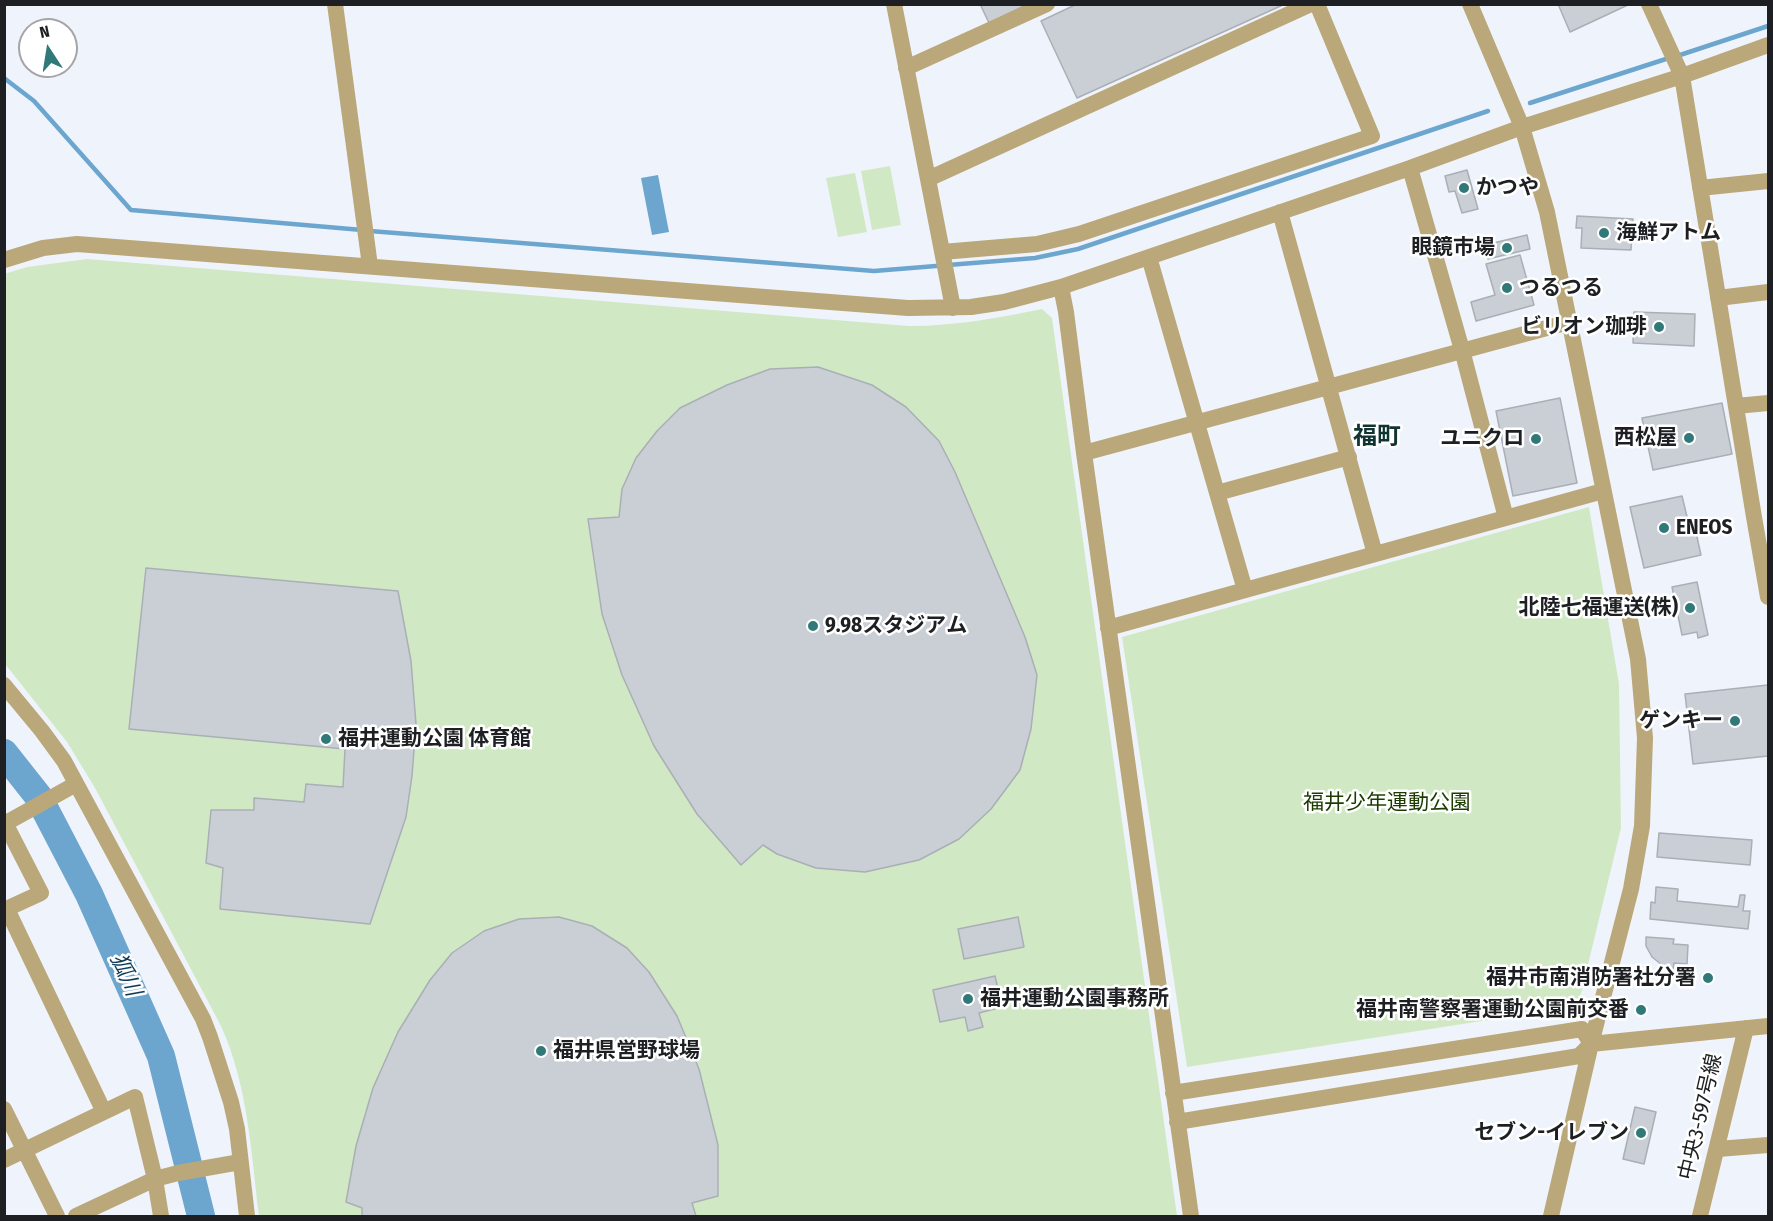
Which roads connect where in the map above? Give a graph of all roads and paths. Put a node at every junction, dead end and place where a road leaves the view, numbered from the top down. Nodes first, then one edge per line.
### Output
1 (335, 4) edge
2 (894, 4) edge
3 (1047, 4) edge
4 (1311, 4) edge
5 (1317, 4) edge
6 (1470, 4) edge
7 (1649, 4) edge
8 (1768, 45) edge
9 (906, 68) junction
10 (1679, 70) junction
11 (1522, 127) junction
12 (1410, 168) junction
13 (928, 178) junction
14 (1768, 181) edge
15 (1700, 188) junction
16 (1280, 212) junction
17 (942, 254) junction
18 (1149, 257) junction
19 (4, 260) edge
20 (370, 266) junction
21 (1061, 287) junction
22 (1768, 292) edge
23 (1718, 298) junction
24 (953, 308) junction
25 (1569, 322) junction
26 (1462, 350) junction
27 (1330, 386) junction
28 (1768, 403) edge
29 (1736, 406) junction
30 (1197, 423) junction
31 (1084, 453) junction
32 (1349, 457) junction
33 (1604, 491) junction
34 (1217, 493) junction
35 (1761, 516) edge
36 (1506, 518) junction
37 (1376, 554) junction
38 (1245, 590) junction
39 (1768, 597) edge
40 (1108, 628) junction
41 (4, 685) edge
42 (71, 787) junction
43 (5, 822) edge
44 (6, 909) edge
45 (1768, 1026) edge
46 (1746, 1028) junction
47 (1591, 1044) junction
48 (1173, 1093) junction
49 (4, 1109) edge
50 (104, 1112) junction
51 (1178, 1122) junction
52 (1768, 1145) edge
53 (1718, 1149) junction
54 (24, 1150) junction
55 (4, 1160) edge
56 (233, 1163) junction
57 (155, 1179) junction
58 (57, 1216) edge
59 (76, 1216) edge
60 (161, 1216) edge
61 (247, 1216) edge
62 (1191, 1216) edge
63 (1551, 1216) edge
64 (1700, 1216) edge

1 - 20 street
2 - 9 street
3 - 9 street
4 - 13 street
5 - 17 street
6 - 11 street
7 - 10 street
8 - 10 street
9 - 13 street
10 - 11 street
10 - 15 street
11 - 12 street
11 - 25 street
12 - 16 street
12 - 26 street
13 - 17 street
14 - 15 street
15 - 23 street
16 - 18 street
16 - 27 street
17 - 24 street
18 - 21 street
18 - 30 street
19 - 20 street
20 - 24 street
21 - 24 street
21 - 31 street
22 - 23 street
23 - 29 street
25 - 26 street
25 - 33 street
26 - 27 street
26 - 36 street
27 - 30 street
27 - 32 street
28 - 29 street
29 - 35 street
30 - 31 street
30 - 34 street
31 - 40 street
32 - 34 street
32 - 37 street
33 - 36 street
33 - 47 street
34 - 38 street
35 - 39 street
36 - 37 street
37 - 38 street
38 - 40 street
40 - 48 street
41 - 42 street
42 - 43 street
42 - 56 street
43 - 44 street
44 - 50 street
45 - 46 street
46 - 47 street
46 - 53 street, 中央3-597号線
47 - 48 street
47 - 51 street
47 - 63 street
48 - 51 street
49 - 54 street
50 - 54 street
50 - 57 street
51 - 62 street
52 - 53 street
53 - 64 street, 中央3-597号線
54 - 55 street
54 - 58 street
56 - 57 street
56 - 61 street
57 - 59 street
57 - 60 street

